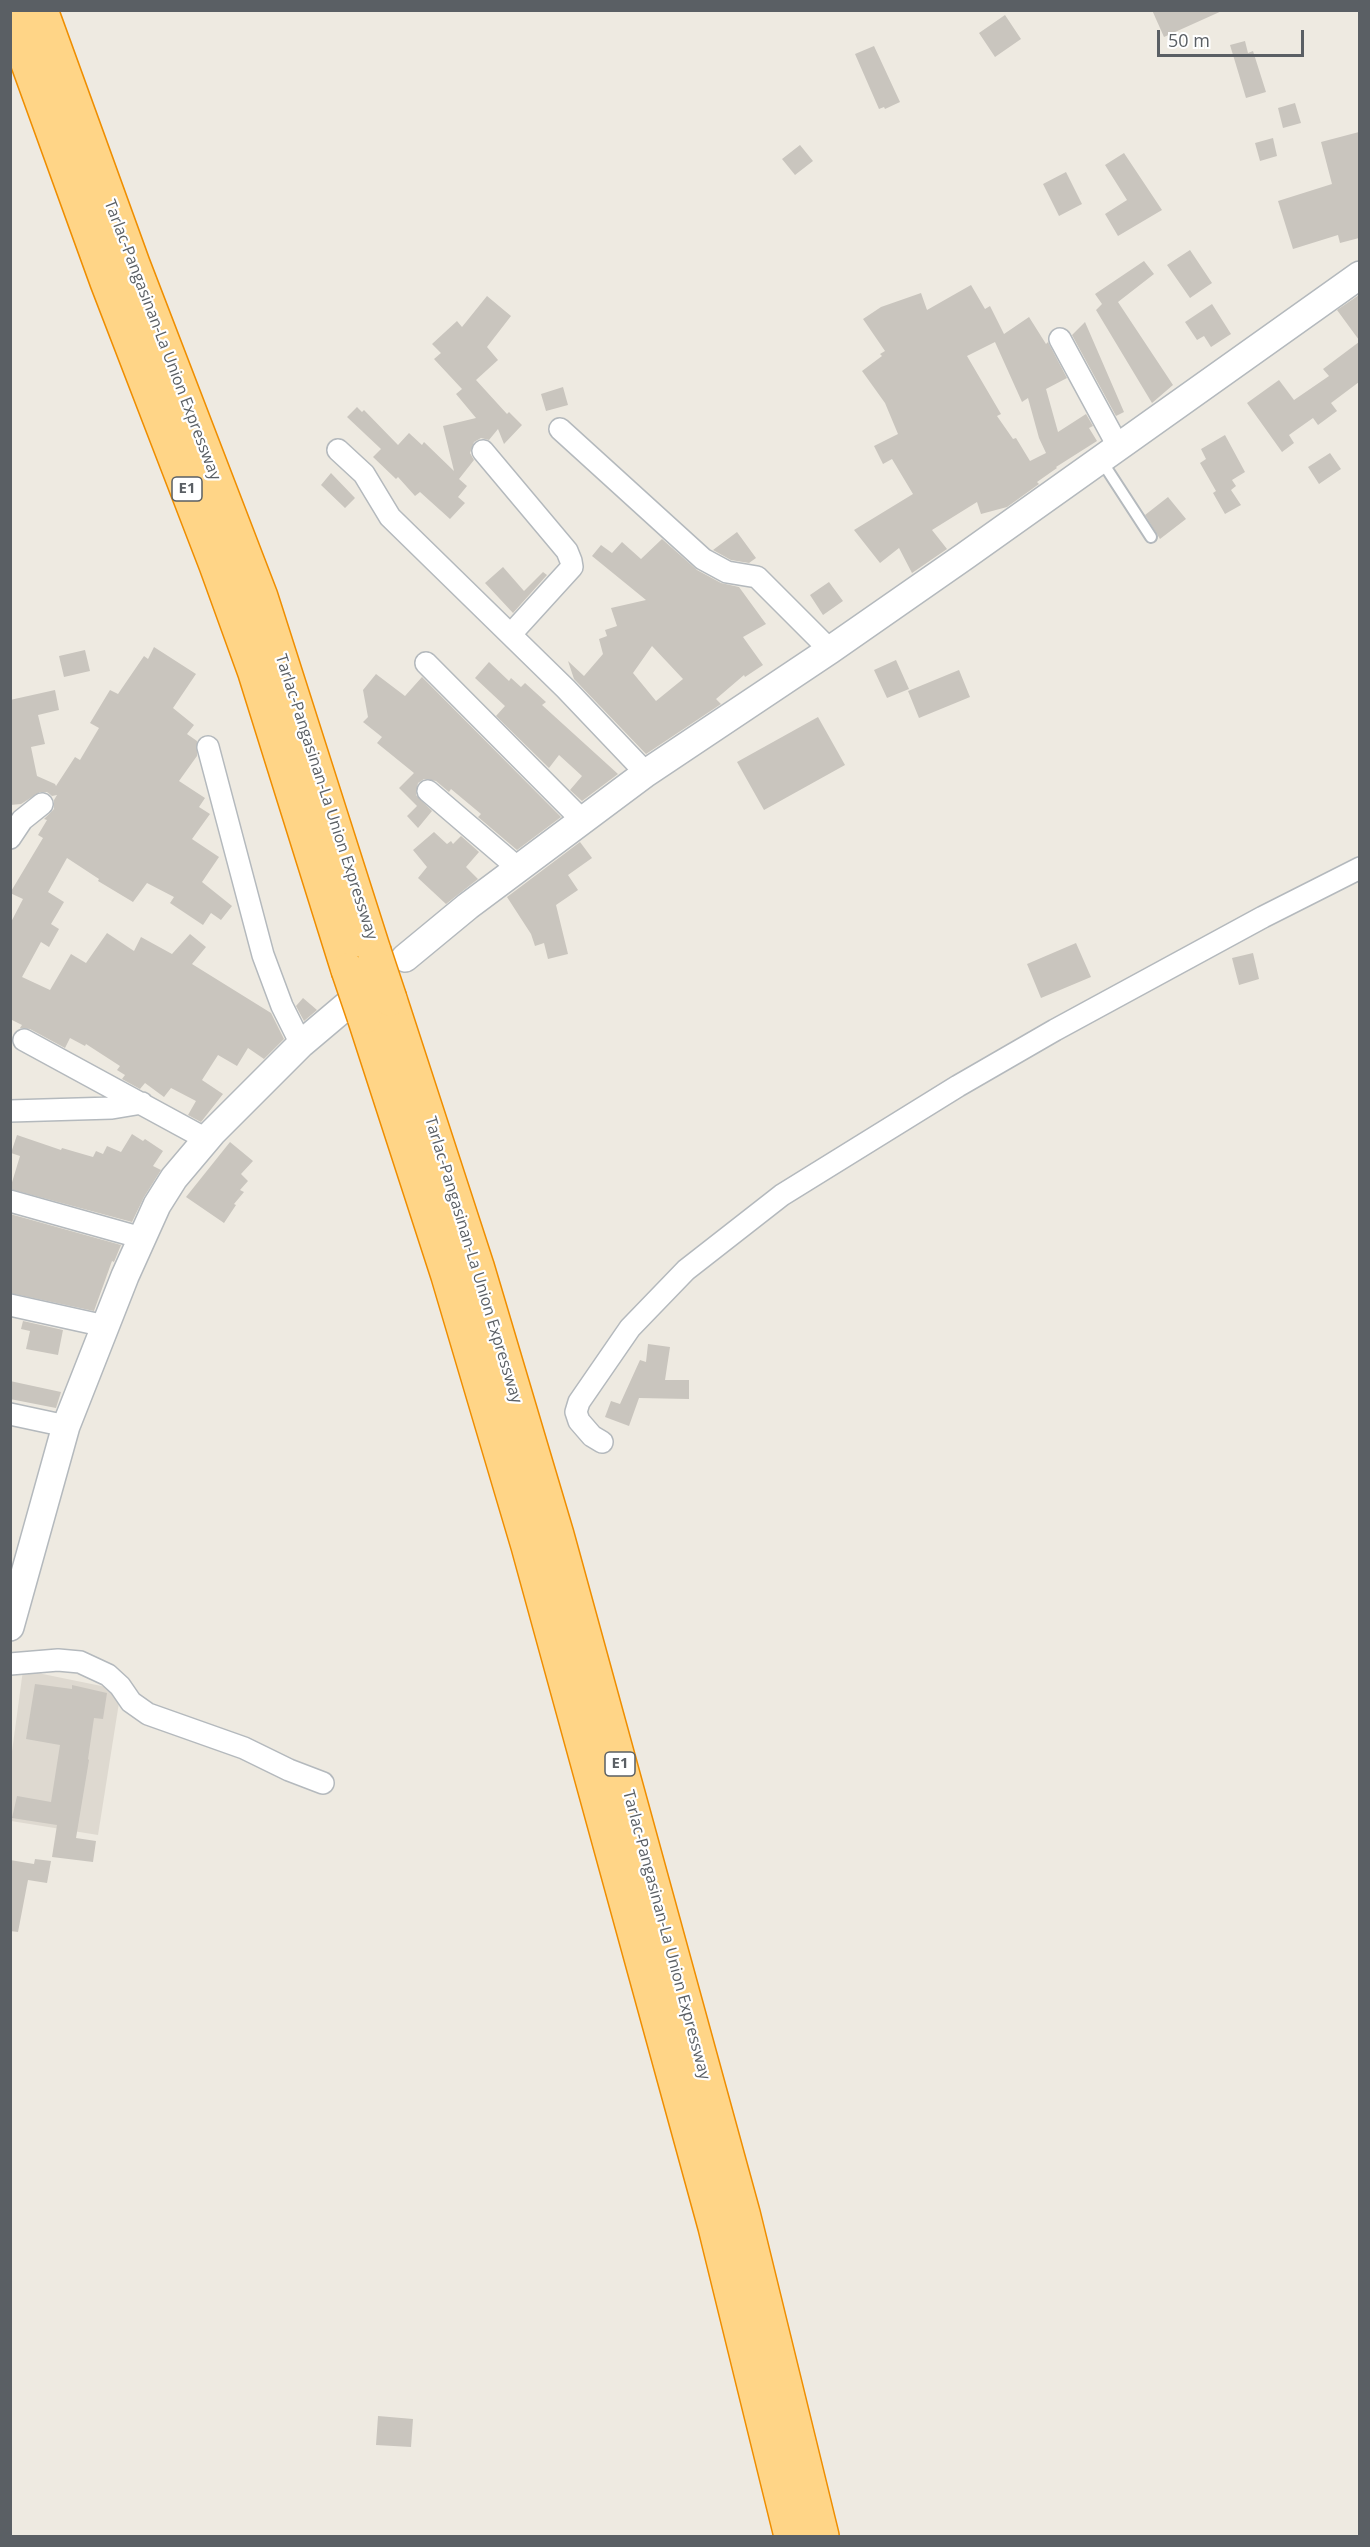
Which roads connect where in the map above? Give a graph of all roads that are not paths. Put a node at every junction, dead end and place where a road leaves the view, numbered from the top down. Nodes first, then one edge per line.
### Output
1 (41, 10) edge
2 (10, 14) edge
3 (1359, 275) edge
4 (1060, 339) dead end
5 (560, 429) dead end
6 (338, 450) dead end
7 (483, 451) dead end
8 (1110, 454) junction
9 (1151, 537) dead end
10 (511, 634) junction
11 (830, 650) junction
12 (426, 663) dead end
13 (208, 747) dead end
14 (646, 772) junction
15 (428, 791) dead end
16 (42, 804) dead end
17 (583, 821) junction
18 (10, 838) edge
19 (518, 868) junction
20 (1359, 868) edge
21 (390, 955) junction
22 (366, 1007) junction
23 (24, 1040) dead end
24 (301, 1044) junction
25 (142, 1104) junction
26 (10, 1111) edge
27 (206, 1139) junction
28 (10, 1201) edge
29 (142, 1238) junction
30 (10, 1305) edge
31 (105, 1326) junction
32 (10, 1414) edge
33 (66, 1426) junction
34 (602, 1442) dead end
35 (10, 1627) edge
36 (10, 1664) edge
37 (323, 1783) dead end
38 (791, 2536) edge
39 (822, 2536) edge

1 - 21 highway, Tarlac-Pangasinan-La Union Expressway / E1
2 - 22 highway, Tarlac-Pangasinan-La Union Expressway / E1, bridge
3 - 8 street
4 - 8 street
5 - 11 street
6 - 10 street
7 - 10 street
8 - 9 lane
8 - 11 street
10 - 14 street
11 - 14 street
12 - 17 street
13 - 24 street
14 - 17 street
15 - 19 street
16 - 18 street
17 - 19 street
19 - 21 street
20 - 34 street
21 - 22 highway, Tarlac-Pangasinan-La Union Expressway / E1, bridge
22 - 24 street
22 - 38 highway, Tarlac-Pangasinan-La Union Expressway / E1
22 - 39 highway, Tarlac-Pangasinan-La Union Expressway / E1
23 - 25 street
24 - 27 street
25 - 26 street
25 - 27 street
27 - 29 street
28 - 29 street
29 - 31 street
30 - 31 street
31 - 33 street
32 - 33 street
33 - 35 street
36 - 37 street

